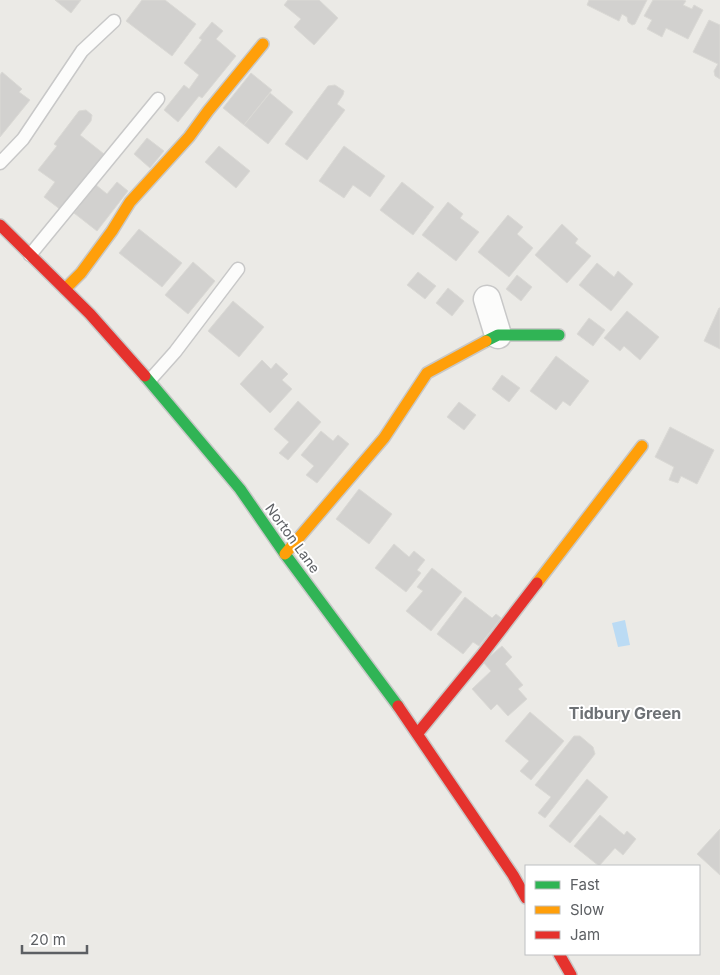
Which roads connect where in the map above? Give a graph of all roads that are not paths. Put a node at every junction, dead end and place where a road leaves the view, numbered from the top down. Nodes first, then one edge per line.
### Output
1 (114, 21) dead end
2 (264, 44) dead end
3 (158, 99) dead end
4 (0, 163) edge
5 (0, 225) edge
6 (30, 255) junction
7 (238, 270) dead end
8 (65, 289) junction
9 (487, 298) dead end
10 (498, 335) junction
11 (559, 336) dead end
12 (150, 380) junction
13 (642, 446) dead end
14 (285, 554) junction
15 (418, 733) junction
16 (525, 896) edge
17 (560, 955) edge
18 (571, 975) edge

1 - 4 lane
2 - 8 street
3 - 6 lane
5 - 6 street, Norton Lane
6 - 8 street, Norton Lane
7 - 12 lane
8 - 12 street, Norton Lane
9 - 10 street
10 - 11 street
10 - 14 street
12 - 14 street, Norton Lane
13 - 15 street
14 - 15 street, Norton Lane
15 - 16 street, Norton Lane
17 - 18 street

